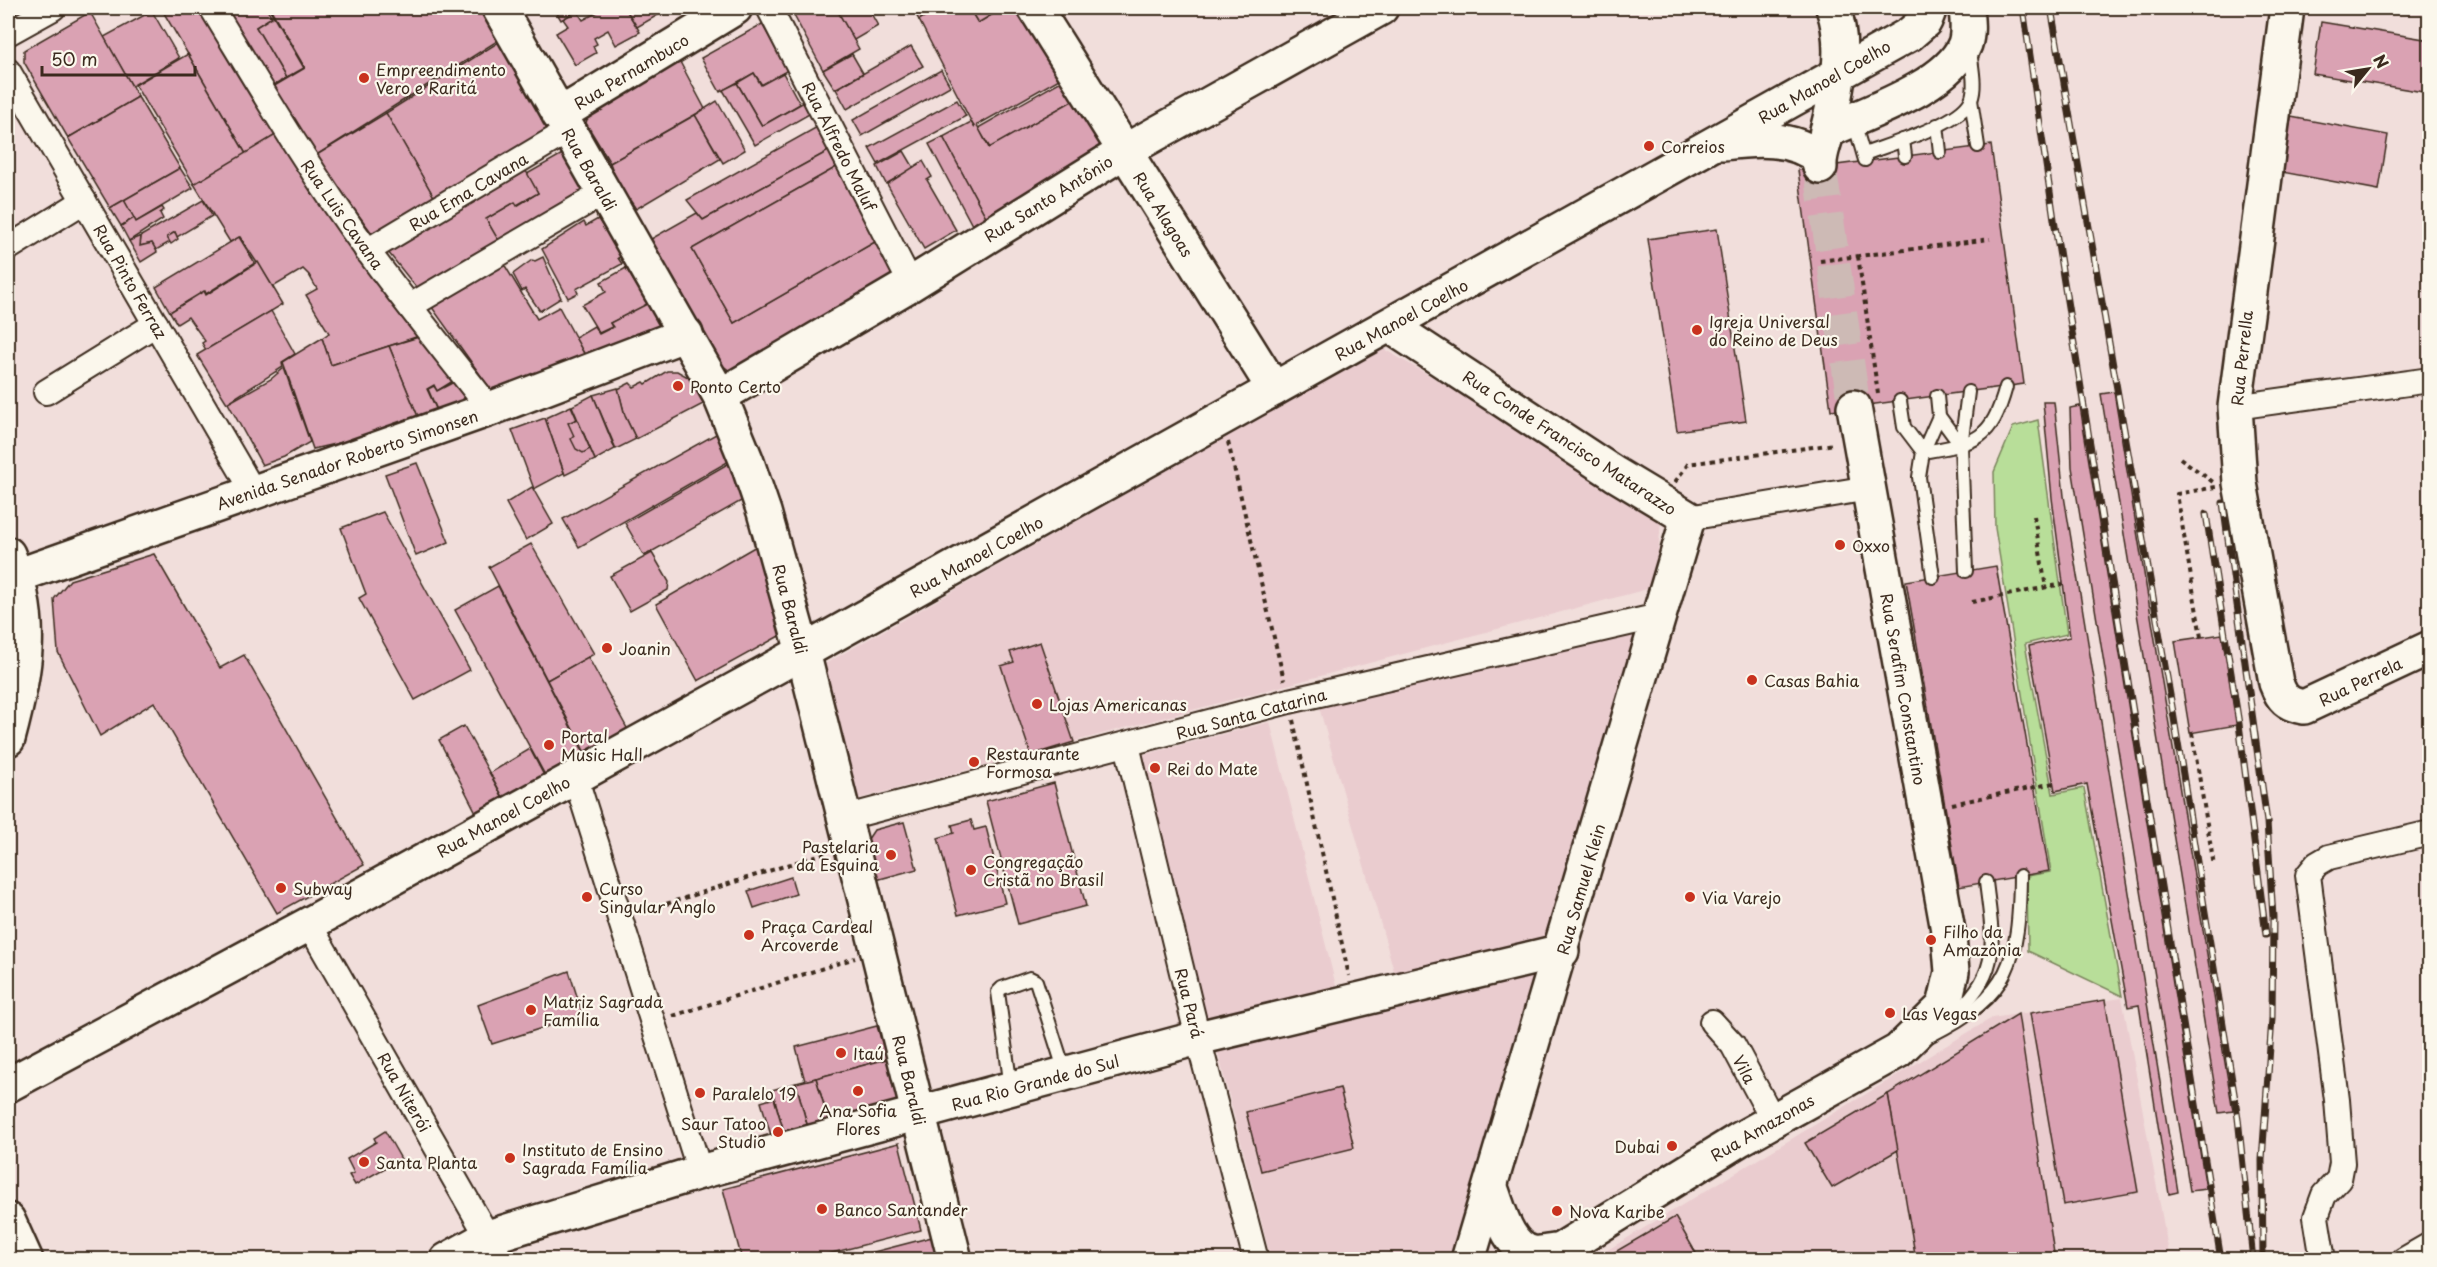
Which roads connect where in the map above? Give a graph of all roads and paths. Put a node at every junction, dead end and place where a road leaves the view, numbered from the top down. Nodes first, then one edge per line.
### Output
1 (52, 8) edge
2 (212, 8) edge
3 (499, 8) edge
4 (735, 8) edge
5 (769, 8) edge
6 (1035, 8) edge
7 (1381, 8) edge
8 (1930, 8) edge
9 (2287, 8) edge
10 (1833, 12) edge
11 (1967, 20) edge
12 (8, 33) edge
13 (1888, 44) junction
14 (8, 71) edge
15 (1837, 76) junction
16 (1800, 96) junction
17 (1971, 100) junction
18 (563, 123) junction
19 (1936, 125) junction
20 (1903, 140) junction
21 (1710, 144) junction
22 (1830, 144) junction
23 (1978, 146) dead end
24 (1125, 151) junction
25 (1940, 152) dead end
26 (1905, 156) dead end
27 (603, 193) junction
28 (84, 201) junction
29 (1990, 239) dead end
30 (8, 248) edge
31 (368, 251) junction
32 (1857, 256) junction
33 (1820, 261) dead end
34 (911, 284) junction
35 (410, 306) junction
36 (156, 324) junction
37 (1390, 326) junction
38 (686, 334) junction
39 (2430, 380) edge
40 (2006, 387) dead end
41 (1274, 389) junction
42 (46, 392) dead end
43 (1968, 392) dead end
44 (720, 396) junction
45 (1937, 396) dead end
46 (1899, 401) dead end
47 (1867, 404) joint
48 (2235, 407) junction
49 (490, 409) junction
50 (1940, 416) junction
51 (1222, 418) junction
52 (1860, 440) junction
53 (1961, 446) junction
54 (1923, 452) junction
55 (2180, 458) dead end
56 (1869, 488) junction
57 (253, 491) junction
58 (1660, 501) junction
59 (2034, 516) dead end
60 (1688, 518) junction
61 (11, 570) edge
62 (1966, 571) dead end
63 (1933, 577) dead end
64 (2063, 584) dead end
65 (2046, 588) junction
66 (1972, 602) dead end
67 (1659, 616) junction
68 (2201, 638) dead end
69 (2430, 648) edge
70 (803, 652) junction
71 (1289, 701) junction
72 (2289, 704) joint
73 (2192, 733) dead end
74 (8, 739) edge
75 (1126, 745) junction
76 (575, 776) junction
77 (2054, 783) dead end
78 (1948, 805) dead end
79 (848, 832) junction
80 (2430, 832) edge
81 (2214, 866) dead end
82 (2020, 876) dead end
83 (1986, 882) dead end
84 (620, 918) junction
85 (309, 924) junction
86 (878, 951) junction
87 (1562, 951) junction
88 (1962, 983) junction
89 (1987, 1000) junction
90 (1354, 1001) junction
91 (653, 1022) junction
92 (1712, 1022) dead end
93 (1198, 1038) junction
94 (1898, 1051) junction
95 (1066, 1074) junction
96 (8, 1086) edge
97 (1011, 1089) junction
98 (918, 1114) junction
99 (1773, 1120) junction
100 (700, 1172) junction
101 (1491, 1188) junction
102 (8, 1220) edge
103 (2430, 1245) edge
104 (495, 1249) edge
105 (1550, 1255) edge
106 (26, 1260) edge
107 (447, 1260) edge
108 (956, 1260) edge
109 (1256, 1260) edge
110 (1468, 1260) edge
111 (2323, 1260) edge
112 (2404, 1260) edge

1 - 12 street
2 - 31 street, Rua Luis Cavana
3 - 18 street, Rua Baraldi
4 - 18 street, Rua Pernambuco
5 - 34 street, Rua Alfredo Maluf
6 - 24 street, Rua Alagoas
7 - 24 street, Rua Santo Antônio
8 - 13 street, Rua Manoel Coelho
9 - 48 street, Rua Perrella
10 - 13 street
10 - 15 street
10 - 16 street
11 - 17 lane
11 - 22 street
13 - 15 street, Rua Manoel Coelho
14 - 28 street, Rua Pinto Ferraz
15 - 16 street, Rua Manoel Coelho
15 - 22 street
16 - 21 street, Rua Manoel Coelho
17 - 19 lane
17 - 23 lane
18 - 27 street, Rua Baraldi
18 - 31 street, Rua Ema Cavana
19 - 20 lane
19 - 25 lane
20 - 22 lane
20 - 26 lane
21 - 22 street
21 - 37 street, Rua Manoel Coelho
24 - 34 street, Rua Santo Antônio
24 - 41 street, Rua Alagoas
27 - 35 street
27 - 38 street, Rua Baraldi
28 - 30 street
28 - 36 street, Rua Pinto Ferraz
29 - 32 path
31 - 35 street, Rua Luis Cavana
32 - 33 path
32 - 47 path
34 - 44 street, Rua Santo Antônio
35 - 49 street, Rua Luis Cavana
36 - 42 street
36 - 57 street, Rua Pinto Ferraz
37 - 41 street, Rua Manoel Coelho
37 - 58 street, Rua Conde Francisco Matarazzo
38 - 44 street, Rua Baraldi
38 - 49 street, Avenida Senador Roberto Simonsen
39 - 48 street
40 - 53 lane
41 - 51 street, Rua Manoel Coelho
43 - 53 lane
44 - 70 street, Rua Baraldi
45 - 50 lane
46 - 54 lane
47 - 52 street, Rua Serafim Constantino
48 - 72 street, Rua Perrella
49 - 57 street, Avenida Senador Roberto Simonsen
50 - 53 lane
50 - 54 lane
51 - 70 street, Rua Manoel Coelho
51 - 71 path
52 - 56 street, Rua Serafim Constantino
52 - 58 path
53 - 54 lane
53 - 62 lane
54 - 63 lane
55 - 68 path
56 - 60 street, Rua Conde Francisco Matarazzo
56 - 88 street, Rua Serafim Constantino
57 - 61 street, Avenida Senador Roberto Simonsen
58 - 60 street, Rua Conde Francisco Matarazzo
59 - 65 path
60 - 67 street, Rua Samuel Klein
61 - 74 street
64 - 65 path
65 - 66 path
67 - 71 street, Rua Santa Catarina
67 - 87 street, Rua Samuel Klein
69 - 72 street, Rua Perrela
70 - 76 street, Rua Manoel Coelho
70 - 79 street, Rua Baraldi
71 - 75 street, Rua Santa Catarina
71 - 90 path
73 - 81 path
75 - 79 street, Rua Santa Catarina
75 - 93 street, Rua Pará
76 - 84 street
76 - 85 street, Rua Manoel Coelho
77 - 78 path
79 - 84 path
79 - 86 street, Rua Baraldi
80 - 111 street
82 - 89 lane
83 - 88 lane
84 - 91 street
85 - 96 street, Rua Manoel Coelho
85 - 104 street, Rua Niterói
86 - 91 path
86 - 98 street, Rua Baraldi
87 - 90 street, Rua Rio Grande do Sul
87 - 101 street, Rua Samuel Klein
88 - 89 lane
88 - 94 street, Rua Amazonas
89 - 94 lane
90 - 93 street, Rua Rio Grande do Sul
91 - 100 street
92 - 99 street, Vila
93 - 95 street, Rua Rio Grande do Sul
93 - 109 street, Rua Pará
94 - 99 street, Rua Amazonas
95 - 97 street, Rua Rio Grande do Sul
95 - 97 lane
97 - 98 street, Rua Rio Grande do Sul
98 - 100 street, Rua Rio Grande do Sul
98 - 108 street, Rua Baraldi
99 - 105 street, Rua Amazonas
100 - 104 street, Rua Rio Grande do Sul
101 - 105 street
101 - 110 street, Rua Samuel Klein
102 - 106 street
103 - 112 street
104 - 107 street, Rua Rio Grande do Sul

